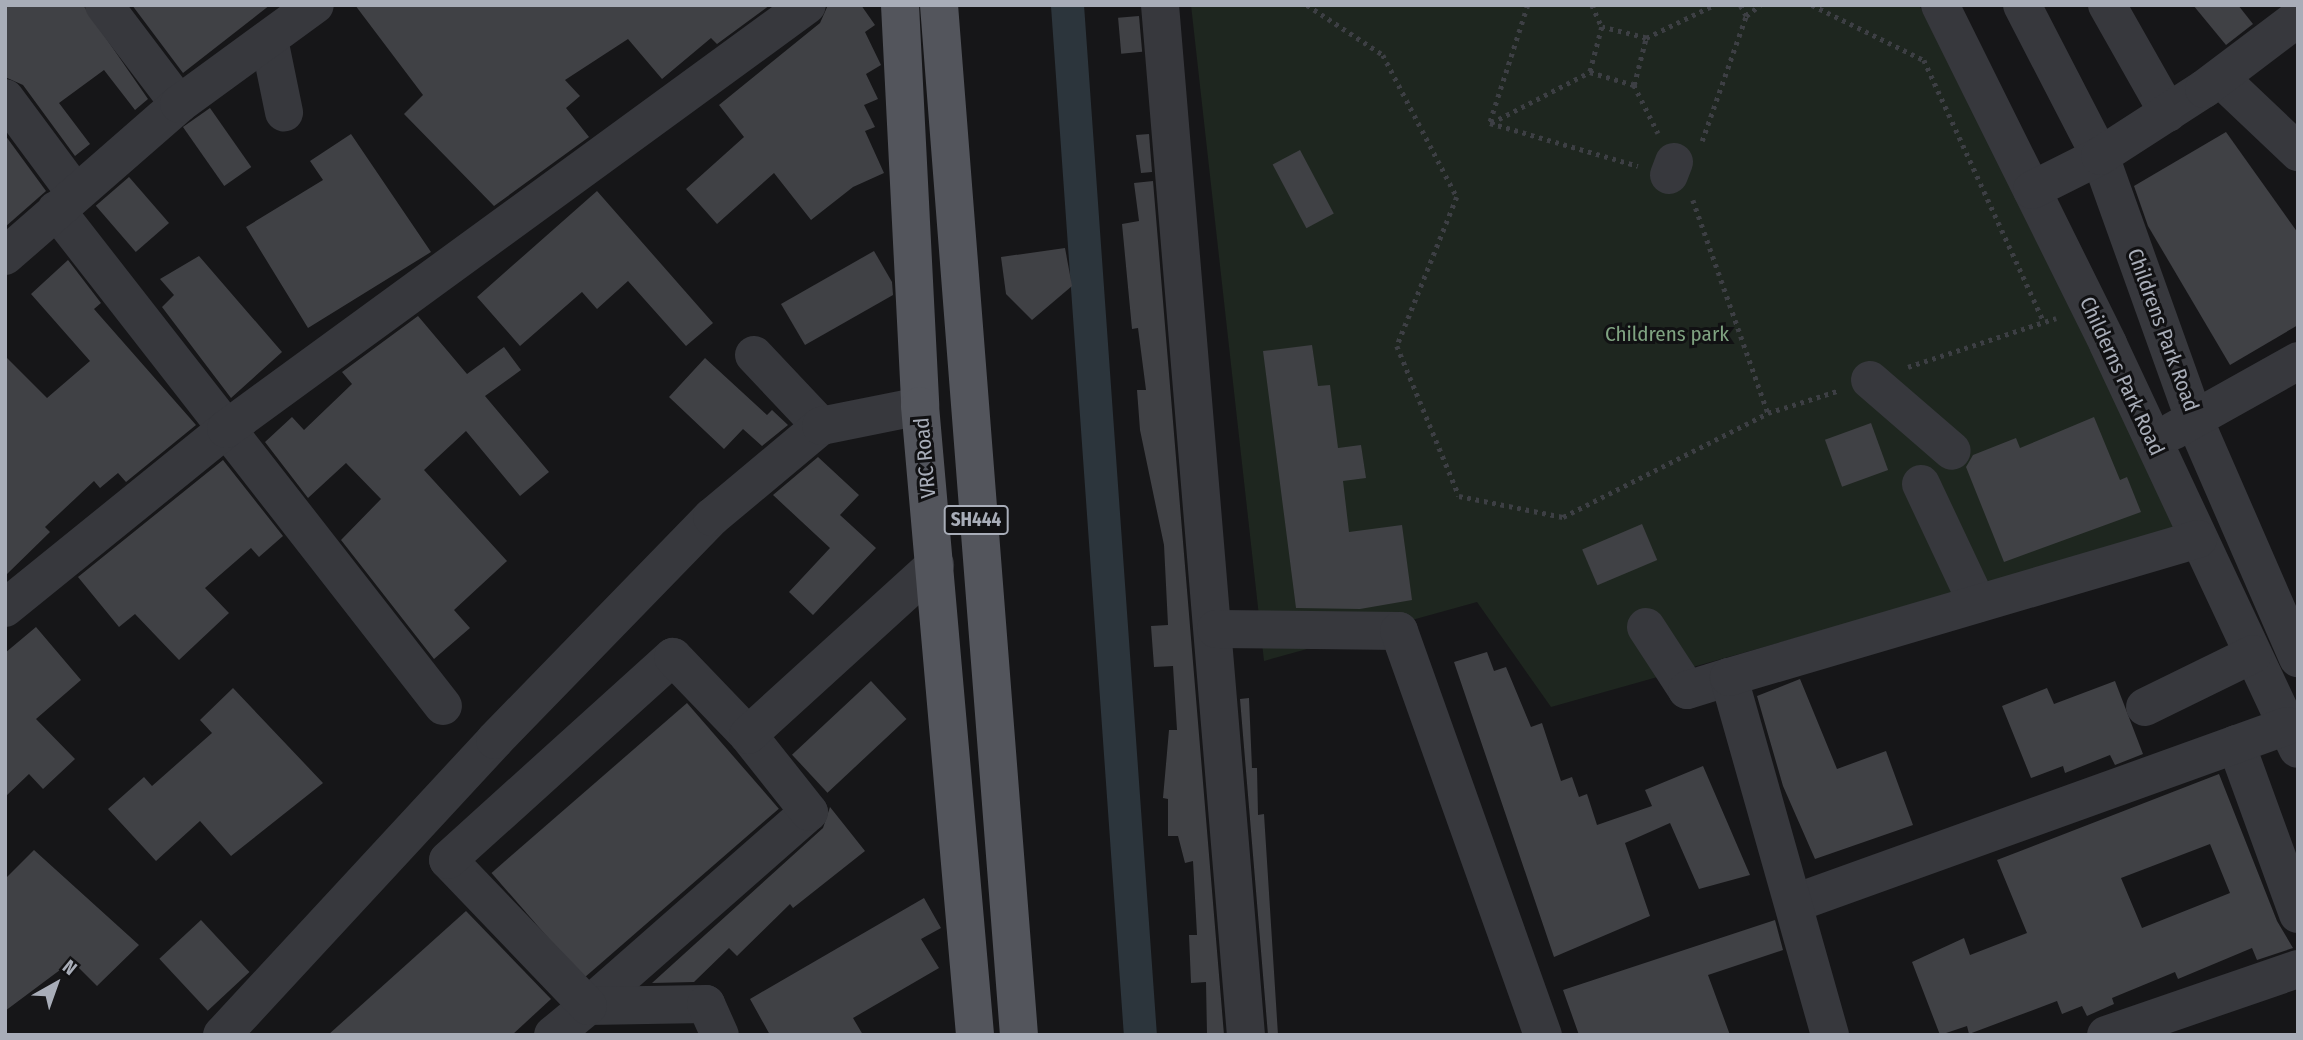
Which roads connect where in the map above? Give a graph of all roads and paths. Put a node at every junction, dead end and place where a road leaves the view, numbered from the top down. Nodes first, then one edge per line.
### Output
1 (104, 5) edge
2 (315, 5) edge
3 (807, 5) edge
4 (900, 5) edge
5 (939, 5) edge
6 (1160, 5) edge
7 (1307, 5) edge
8 (1528, 5) edge
9 (1591, 5) edge
10 (1714, 5) edge
11 (1740, 5) edge
12 (1760, 5) edge
13 (1812, 5) edge
14 (1940, 5) edge
15 (2022, 5) edge
16 (2107, 5) edge
17 (1746, 16) junction
18 (2298, 18) edge
19 (1602, 27) junction
20 (1646, 38) junction
21 (269, 39) junction
22 (1590, 72) junction
23 (2220, 78) junction
24 (1634, 85) junction
25 (5, 98) edge
26 (179, 104) junction
27 (284, 112) dead end
28 (2168, 113) junction
29 (1490, 123) junction
30 (2298, 152) edge
31 (2100, 156) junction
32 (1672, 169) junction
33 (2032, 190) junction
34 (66, 202) junction
35 (5, 256) edge
36 (2090, 306) junction
37 (2044, 323) junction
38 (754, 355) dead end
39 (2298, 361) edge
40 (1870, 380) junction
41 (920, 406) junction
42 (1768, 414) junction
43 (2194, 419) junction
44 (821, 426) junction
45 (226, 429) junction
46 (2152, 442) junction
47 (1952, 451) dead end
48 (1921, 484) dead end
49 (2198, 539) junction
50 (935, 565) junction
51 (1977, 603) junction
52 (5, 608) edge
53 (1646, 627) dead end
54 (1216, 629) junction
55 (2253, 654) junction
56 (2298, 658) edge
57 (1729, 677) junction
58 (443, 706) dead end
59 (2146, 707) dead end
60 (748, 735) junction
61 (2292, 737) edge
62 (2236, 744) junction
63 (1796, 903) junction
64 (2298, 914) edge
65 (2298, 970) edge
66 (588, 1006) junction
67 (222, 1035) edge
68 (553, 1035) edge
69 (720, 1035) edge
70 (975, 1035) edge
71 (1018, 1035) edge
72 (1246, 1035) edge
73 (1544, 1035) edge
74 (1830, 1035) edge
75 (2106, 1035) edge

1 - 26 street
2 - 21 street
3 - 45 street
4 - 41 main road, VRC Road / SH444
5 - 71 main road, SH444
6 - 54 street
7 - 42 path
8 - 29 path
9 - 19 path
10 - 20 path
11 - 17 path
12 - 17 path
13 - 37 path
14 - 33 street, Childerns Park Road
15 - 31 street, Childrens Park Road
16 - 28 street
17 - 32 path
18 - 23 street
19 - 20 path
19 - 22 path
20 - 24 path
21 - 26 street
21 - 27 street
22 - 24 path
22 - 29 path
23 - 28 street
23 - 30 street
24 - 32 path
25 - 34 street
26 - 34 street
28 - 31 street
29 - 32 path
31 - 33 street
31 - 43 street, Childrens Park Road
32 - 42 path
33 - 36 street, Childerns Park Road
34 - 35 street
34 - 45 street
36 - 37 path
36 - 46 street, Childerns Park Road
37 - 40 path
38 - 44 street
39 - 43 street
40 - 42 path
40 - 47 street
41 - 44 street
41 - 50 main road, VRC Road / SH444
43 - 46 street
43 - 56 street, Childrens Park Road
44 - 67 street
45 - 52 street
45 - 58 street
46 - 49 street, Childerns Park Road
48 - 51 street
49 - 51 street
49 - 55 street, Childerns Park Road
50 - 60 street
50 - 70 main road, VRC Road / SH444
51 - 57 street
53 - 57 street
54 - 72 street
54 - 73 street
55 - 59 street
55 - 61 street, Childerns Park Road
57 - 63 street
60 - 66 street
60 - 66 street
61 - 62 street
62 - 63 street
62 - 64 street
63 - 74 street
65 - 75 street
66 - 68 street
66 - 69 street

